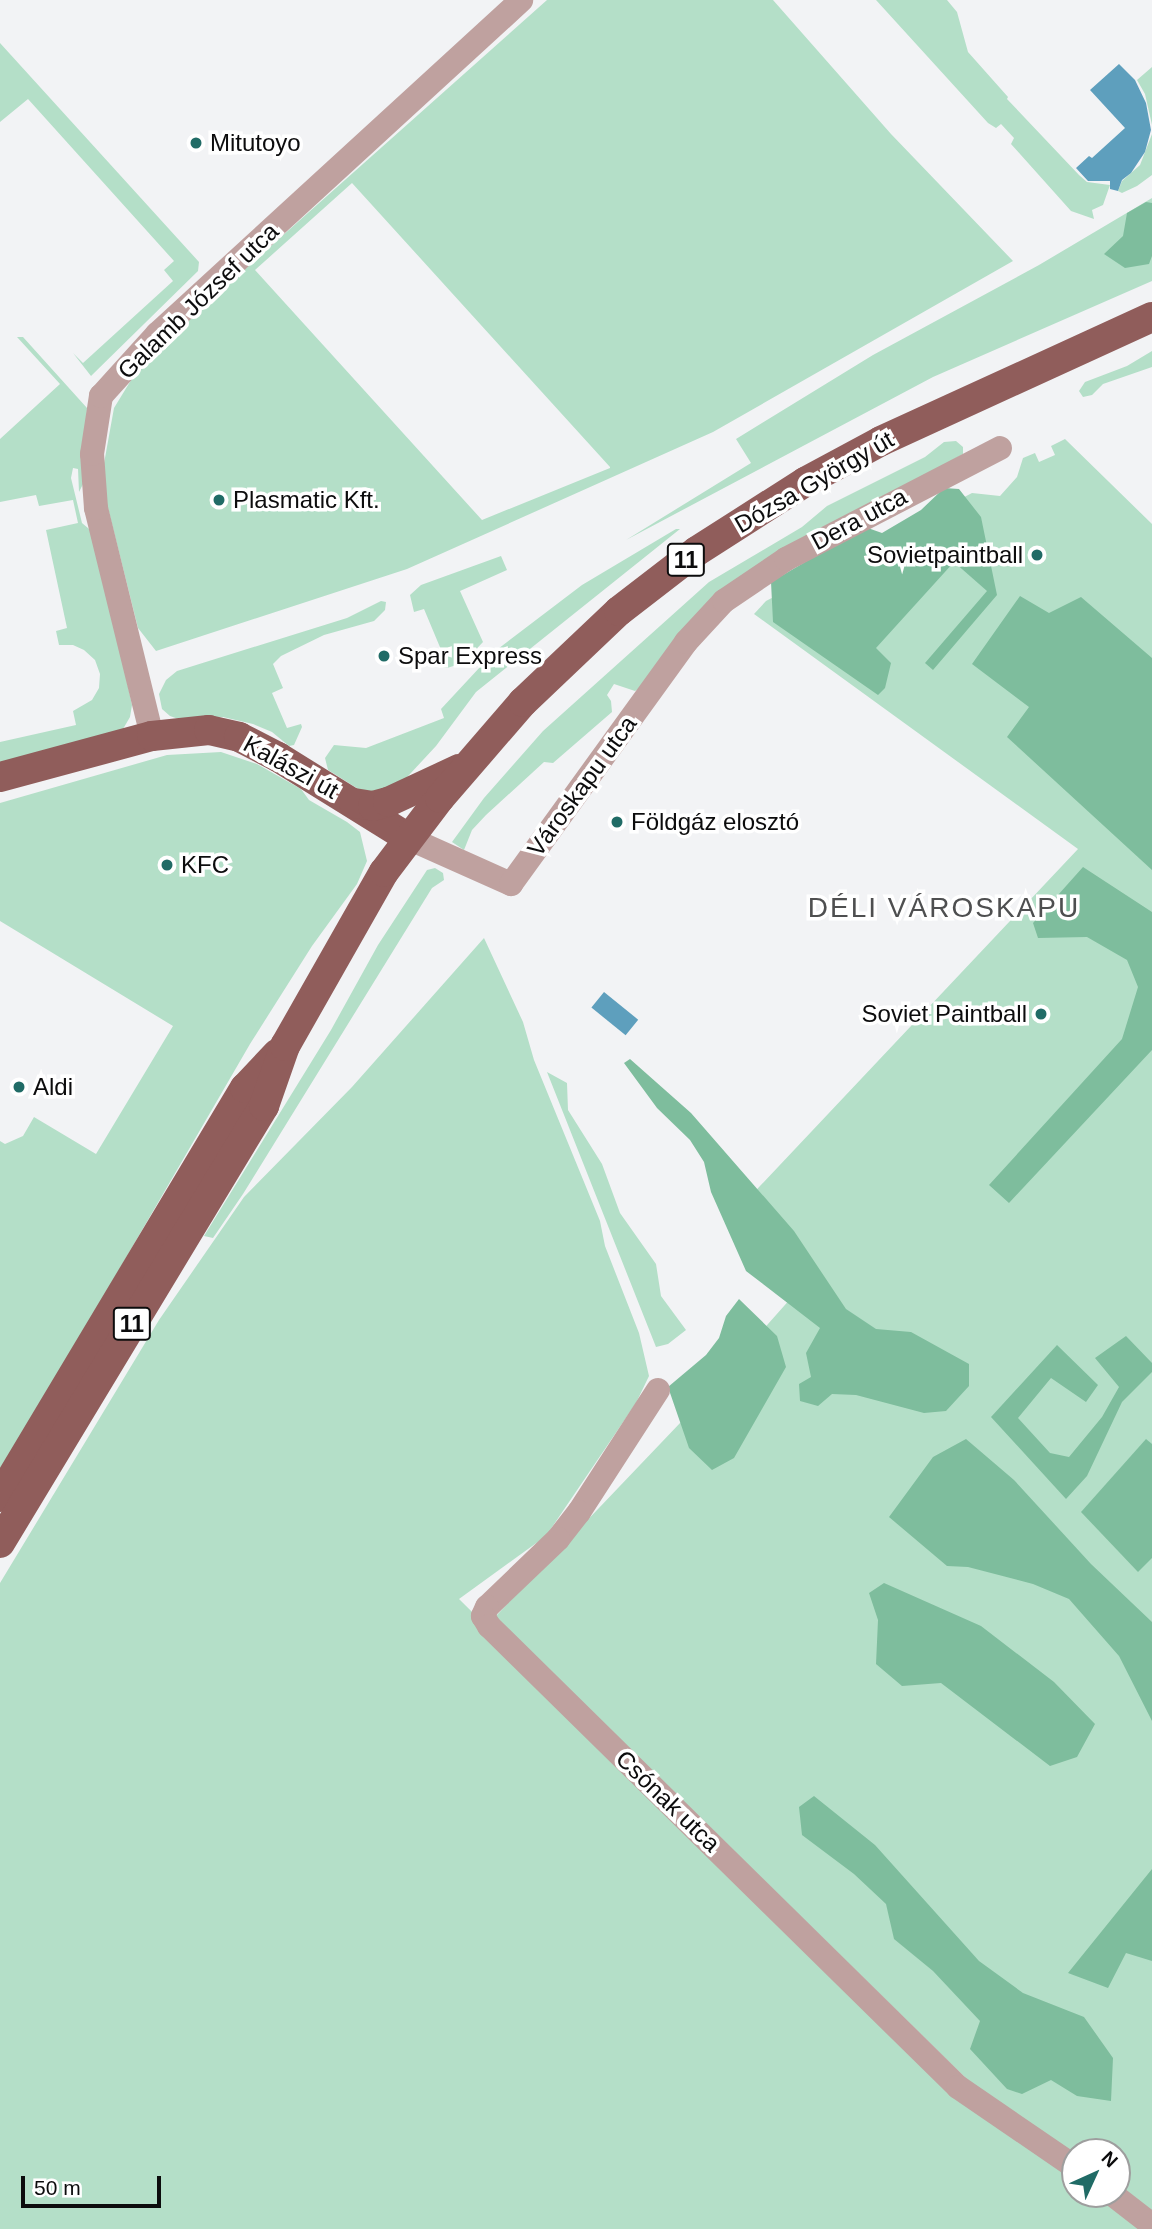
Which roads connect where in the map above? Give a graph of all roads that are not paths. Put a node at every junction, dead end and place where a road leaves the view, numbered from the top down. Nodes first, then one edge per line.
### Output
1 (521, 0) edge
2 (1152, 317) edge
3 (1000, 448) dead end
4 (724, 601) joint
5 (152, 736) junction
6 (469, 764) junction
7 (0, 777) edge
8 (354, 803) junction
9 (408, 838) junction
10 (285, 1046) junction
11 (658, 1390) dead end
12 (0, 1497) edge
13 (0, 1543) edge
14 (1061, 2157) edge
15 (1130, 2208) edge
16 (1152, 2225) edge

1 - 5 street, Galamb József utca
2 - 6 main road, Dózsa György út / 11
3 - 4 street, Dera utca
4 - 9 street, Városkapu utca
5 - 7 main road, Kalászi út
5 - 8 main road, Kalászi út
6 - 8 main road
6 - 9 main road, Dózsa György út / 11
8 - 9 main road, Kalászi út
9 - 10 main road, 11
10 - 12 main road, 11
10 - 13 main road, 11
11 - 14 street, Csónak utca
15 - 16 street

